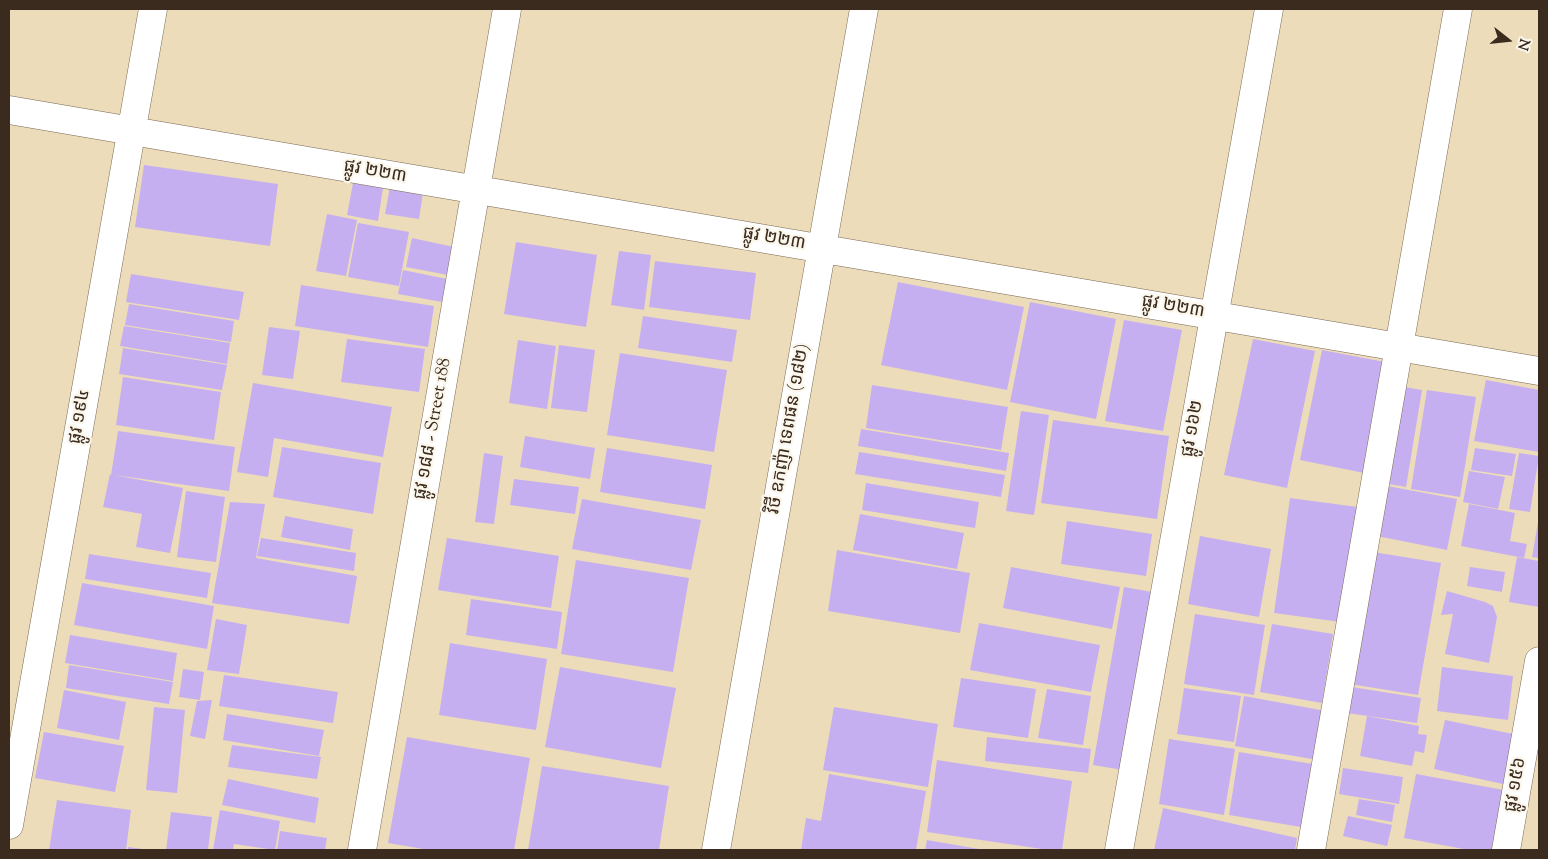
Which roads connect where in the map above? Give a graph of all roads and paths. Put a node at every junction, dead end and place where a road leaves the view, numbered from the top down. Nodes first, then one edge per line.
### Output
1 (153, 9) edge
2 (506, 9) edge
3 (864, 9) edge
4 (1269, 9) edge
5 (1458, 9) edge
6 (9, 110) edge
7 (131, 131) junction
8 (475, 190) junction
9 (822, 248) junction
10 (1214, 315) junction
11 (1399, 347) junction
12 (1539, 371) edge
13 (1539, 661) edge
14 (1530, 763) edge
15 (9, 826) edge
16 (362, 850) edge
17 (716, 850) edge
18 (1120, 850) edge
19 (1311, 850) edge
20 (1506, 850) edge

1 - 7 street, ផ្លូវ ១៩៤
2 - 8 street, ផ្លូវ ១៨៨ - Street 188
3 - 9 street, វិថី ឧកញ៉ា ទេពផន (១៨២)
4 - 10 street, ផ្លូវ ១៦២
5 - 11 street
6 - 7 street, ផ្លូវ ២២៣
7 - 8 street, ផ្លូវ ២២៣
7 - 15 street, ផ្លូវ ១៩៤
8 - 9 street, ផ្លូវ ២២៣
8 - 16 street, ផ្លូវ ១៨៨ - Street 188
9 - 10 street, ផ្លូវ ២២៣
9 - 17 street, វិថី ឧកញ៉ា ទេពផន (១៨២)
10 - 11 street, ផ្លូវ ២២៣
10 - 18 street, ផ្លូវ ១៦២
11 - 12 street, ផ្លូវ ២២៣
11 - 19 street
13 - 14 street, ផ្លូវ ១៥៦
14 - 20 street, ផ្លូវ ១៥៦

